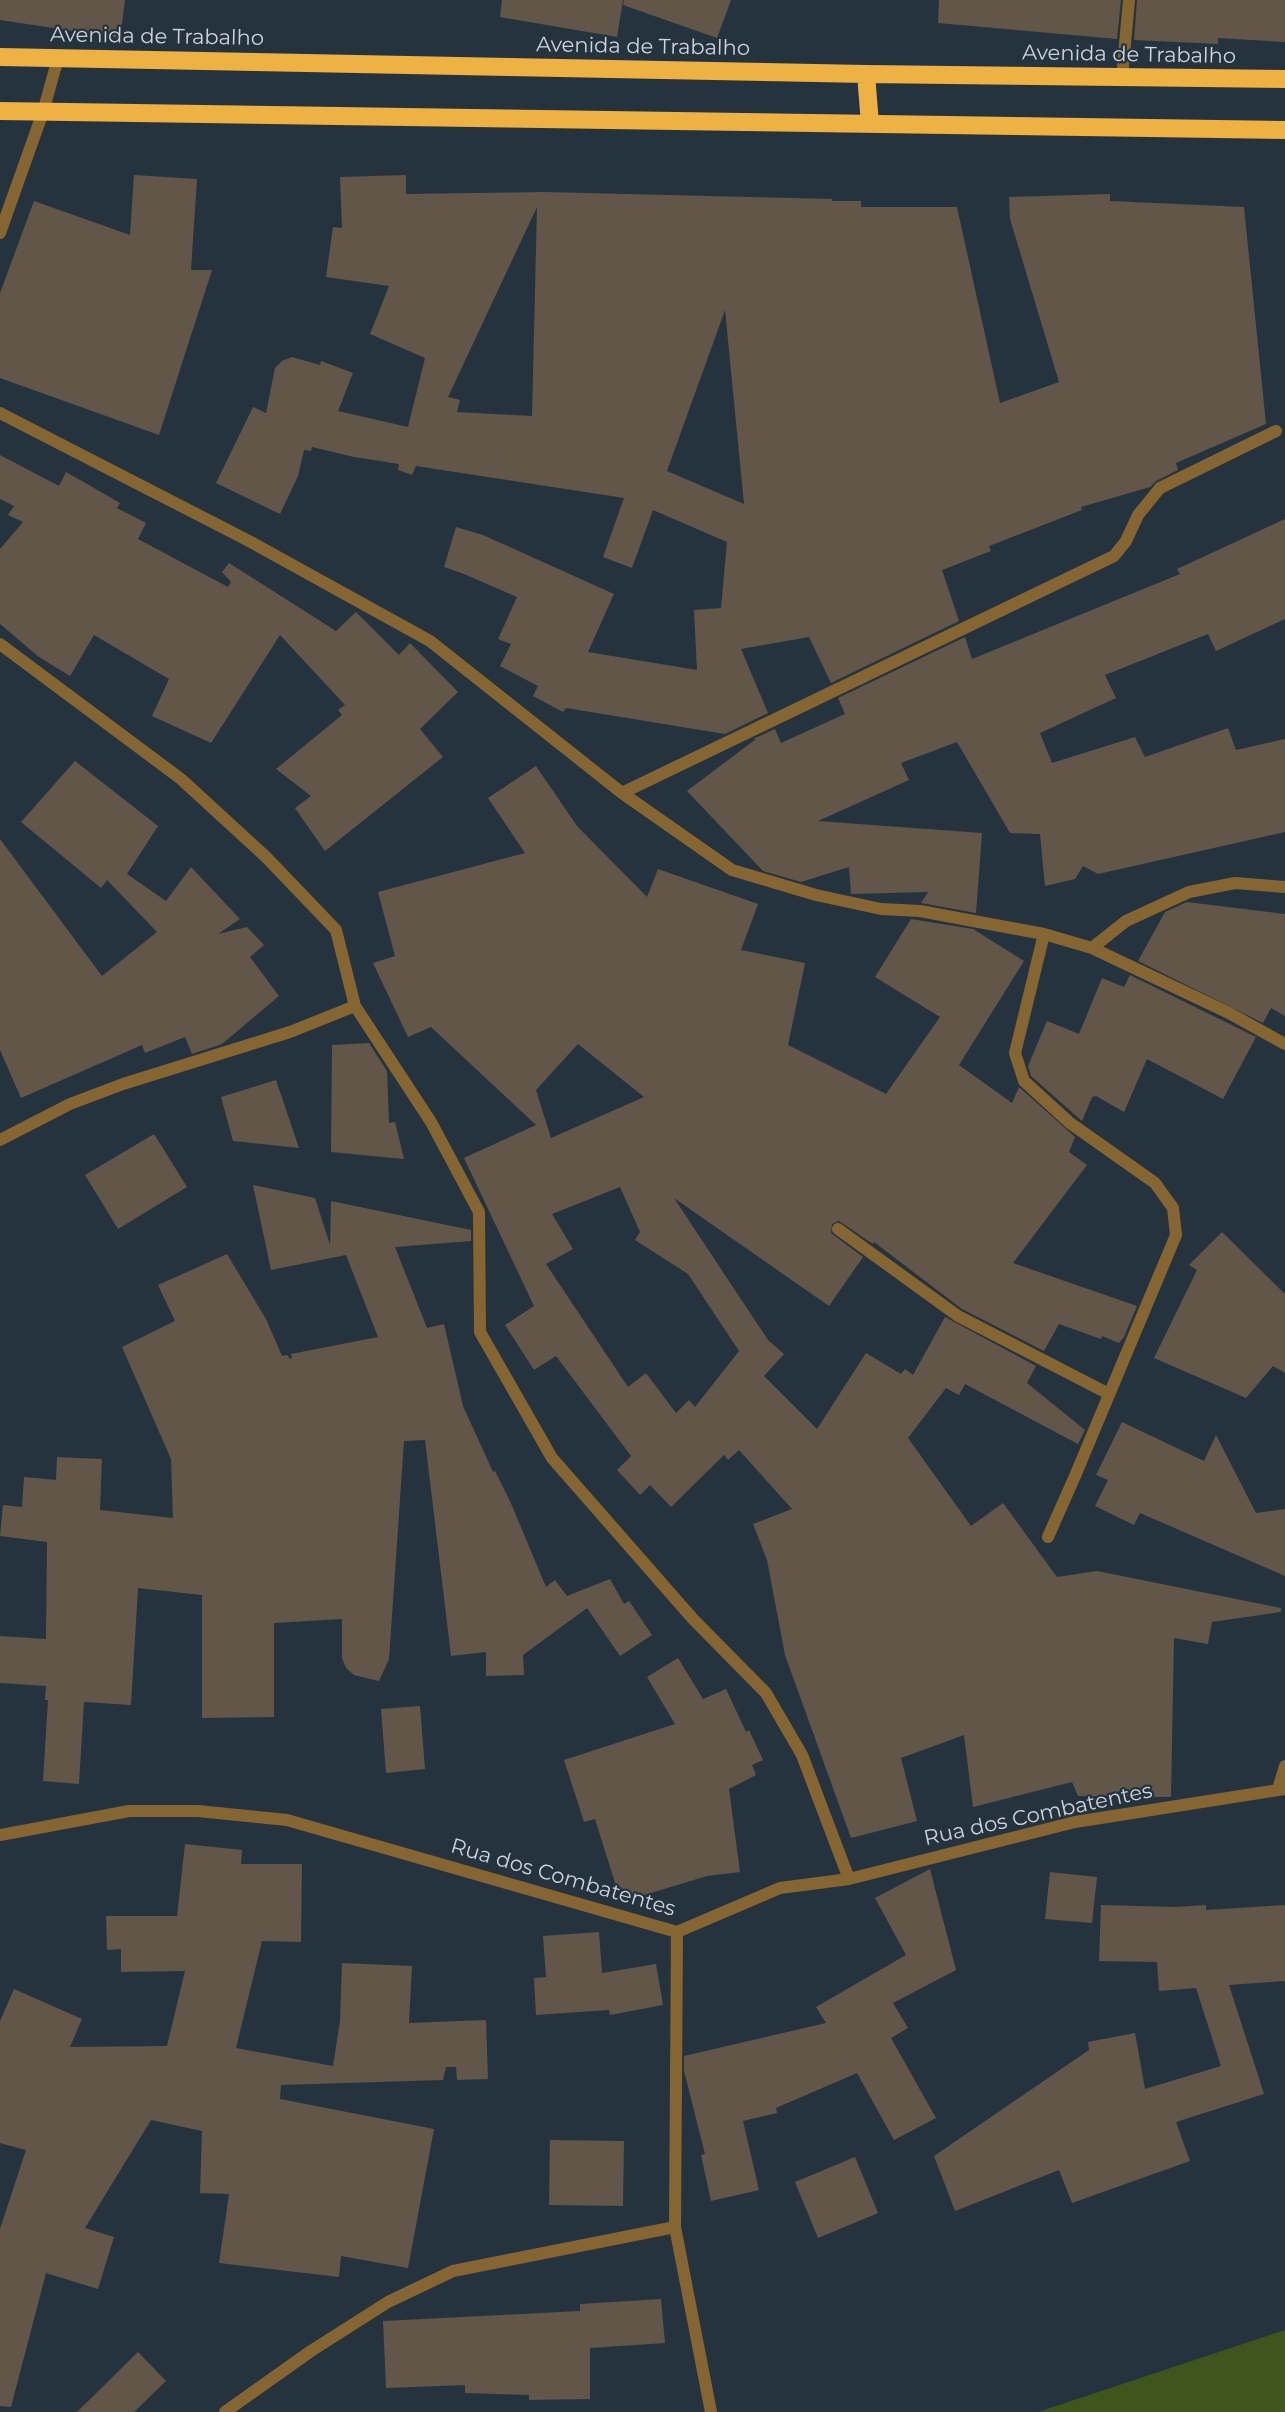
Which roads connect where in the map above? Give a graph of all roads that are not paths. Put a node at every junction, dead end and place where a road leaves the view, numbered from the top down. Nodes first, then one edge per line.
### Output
1 (1129, 0) edge
2 (0, 57) edge
3 (58, 58) junction
4 (866, 74) junction
5 (1122, 78) junction
6 (1285, 79) edge
7 (0, 111) edge
8 (43, 112) junction
9 (870, 124) junction
10 (1285, 130) edge
11 (0, 233) edge
12 (0, 414) edge
13 (1276, 431) dead end
14 (0, 644) edge
15 (622, 793) junction
16 (1285, 887) edge
17 (1044, 934) junction
18 (1092, 948) junction
19 (355, 1006) junction
20 (1285, 1044) edge
21 (0, 1140) edge
22 (838, 1228) dead end
23 (1109, 1394) junction
24 (1048, 1537) dead end
25 (1285, 1766) edge
26 (1282, 1789) edge
27 (0, 1835) edge
28 (849, 1879) junction
29 (678, 1932) junction
30 (675, 2227) junction
31 (225, 2412) edge
32 (711, 2412) edge

1 - 5 street
2 - 3 highway, Avenida de Trabalho
3 - 4 highway, Avenida de Trabalho
3 - 8 street
4 - 5 highway, Avenida de Trabalho
4 - 9 highway
5 - 6 highway, Avenida de Trabalho
7 - 8 highway
8 - 9 highway
8 - 11 street
9 - 10 highway
12 - 15 street
13 - 15 street
14 - 19 street
15 - 17 street
16 - 18 street
17 - 18 street
17 - 23 street
18 - 20 street
19 - 21 street
19 - 28 street
22 - 23 street
23 - 24 street
25 - 26 street
26 - 28 street, Rua dos Combatentes
27 - 29 street, Rua dos Combatentes
28 - 29 street, Rua dos Combatentes
29 - 30 street
30 - 31 street
30 - 32 street

